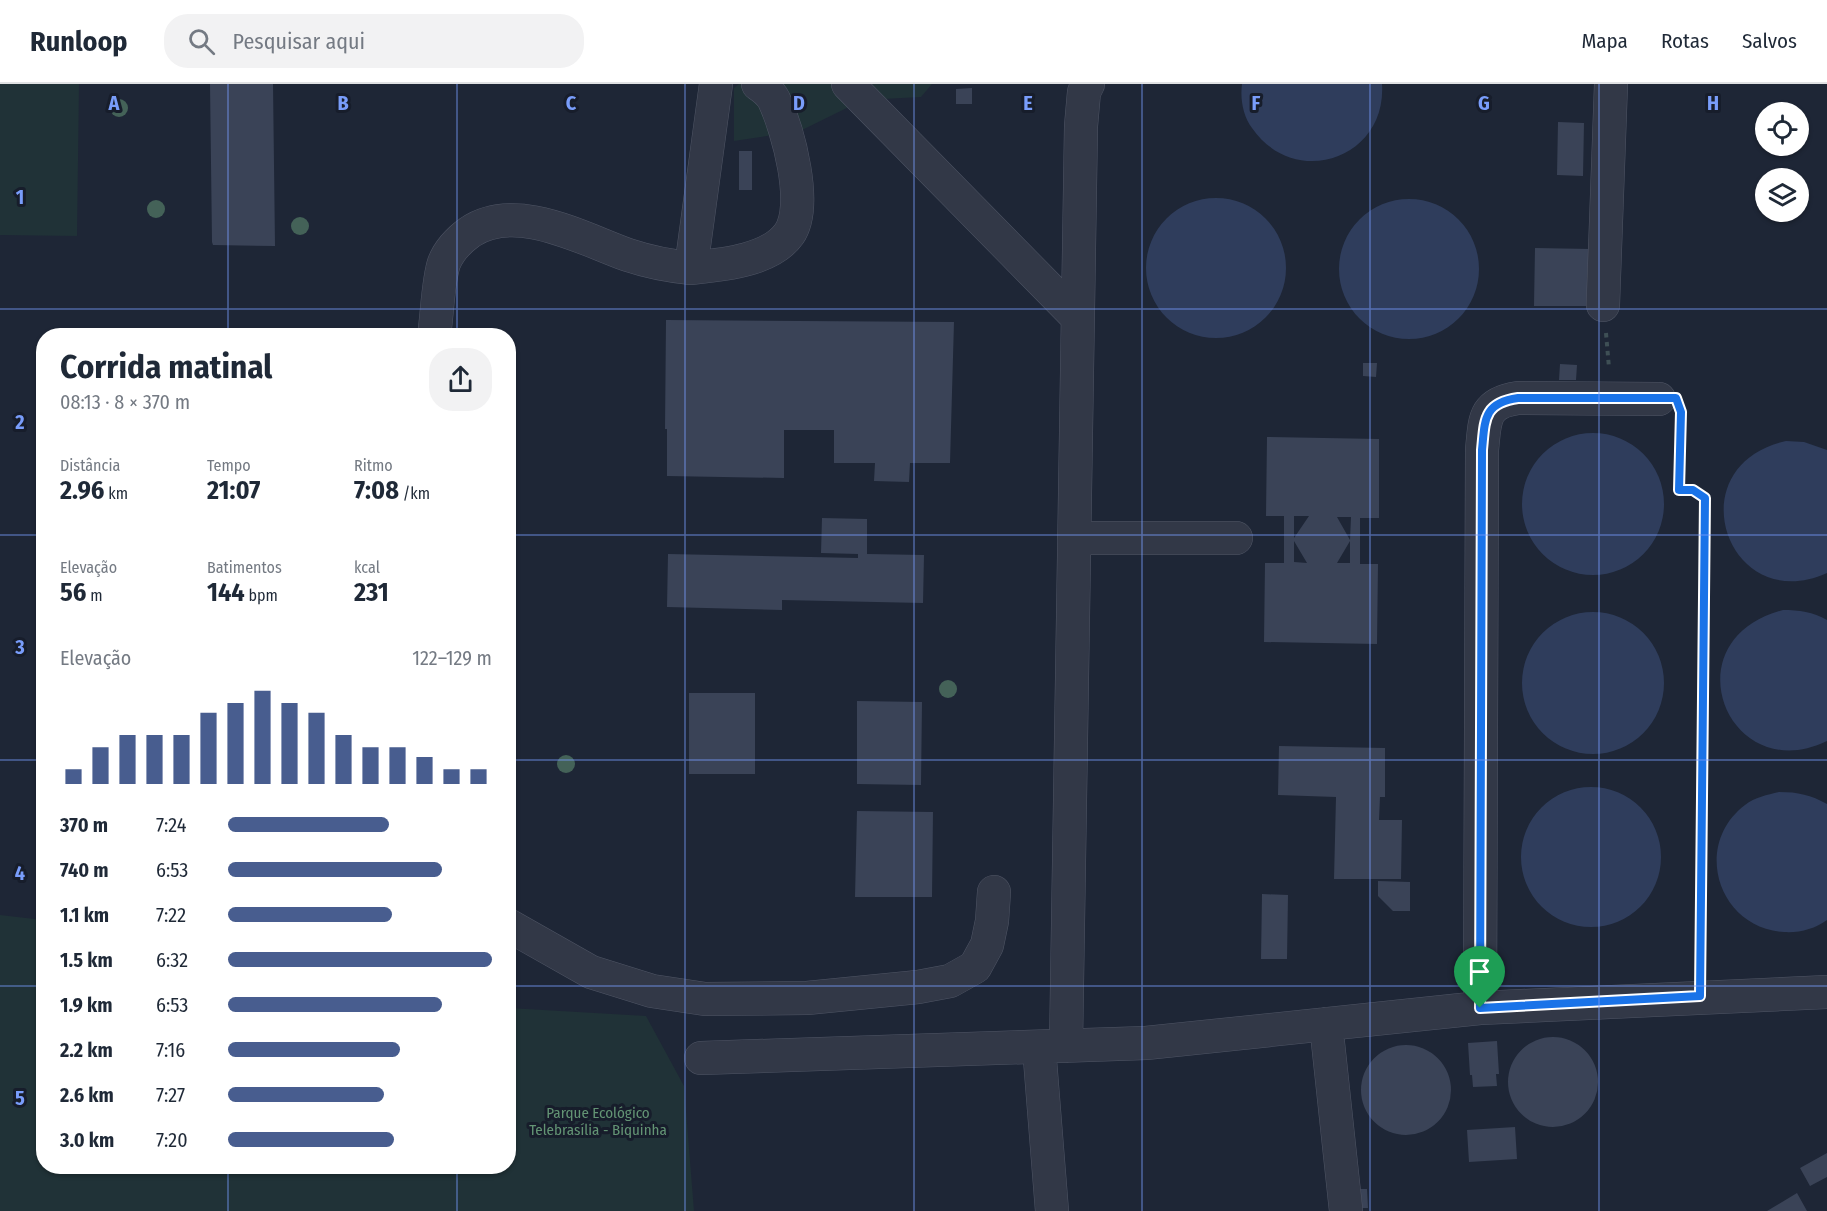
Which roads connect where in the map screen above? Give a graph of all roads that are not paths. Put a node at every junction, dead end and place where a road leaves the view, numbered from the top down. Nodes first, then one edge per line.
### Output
1 (716, 84) edge
2 (758, 84) edge
3 (848, 84) edge
4 (1088, 84) edge
5 (1611, 84) edge
6 (691, 268) junction
7 (1603, 305) road end
8 (1078, 318) junction
9 (435, 328) edge
10 (1659, 399) road end
11 (1074, 538) junction
12 (1236, 538) dead end
13 (994, 892) dead end
14 (516, 930) edge
15 (1827, 992) edge
16 (1480, 1008) junction
17 (1326, 1024) junction
18 (1053, 1046) junction
19 (701, 1058) dead end
20 (1052, 1211) edge
21 (1346, 1211) edge

1 - 6 lane
2 - 6 lane
3 - 8 lane
4 - 8 lane
5 - 7 lane
6 - 9 lane
8 - 11 lane
10 - 16 lane
11 - 12 lane
11 - 18 lane
13 - 14 lane
15 - 16 lane
16 - 17 lane
17 - 18 lane
17 - 21 lane
18 - 19 lane
18 - 20 lane

